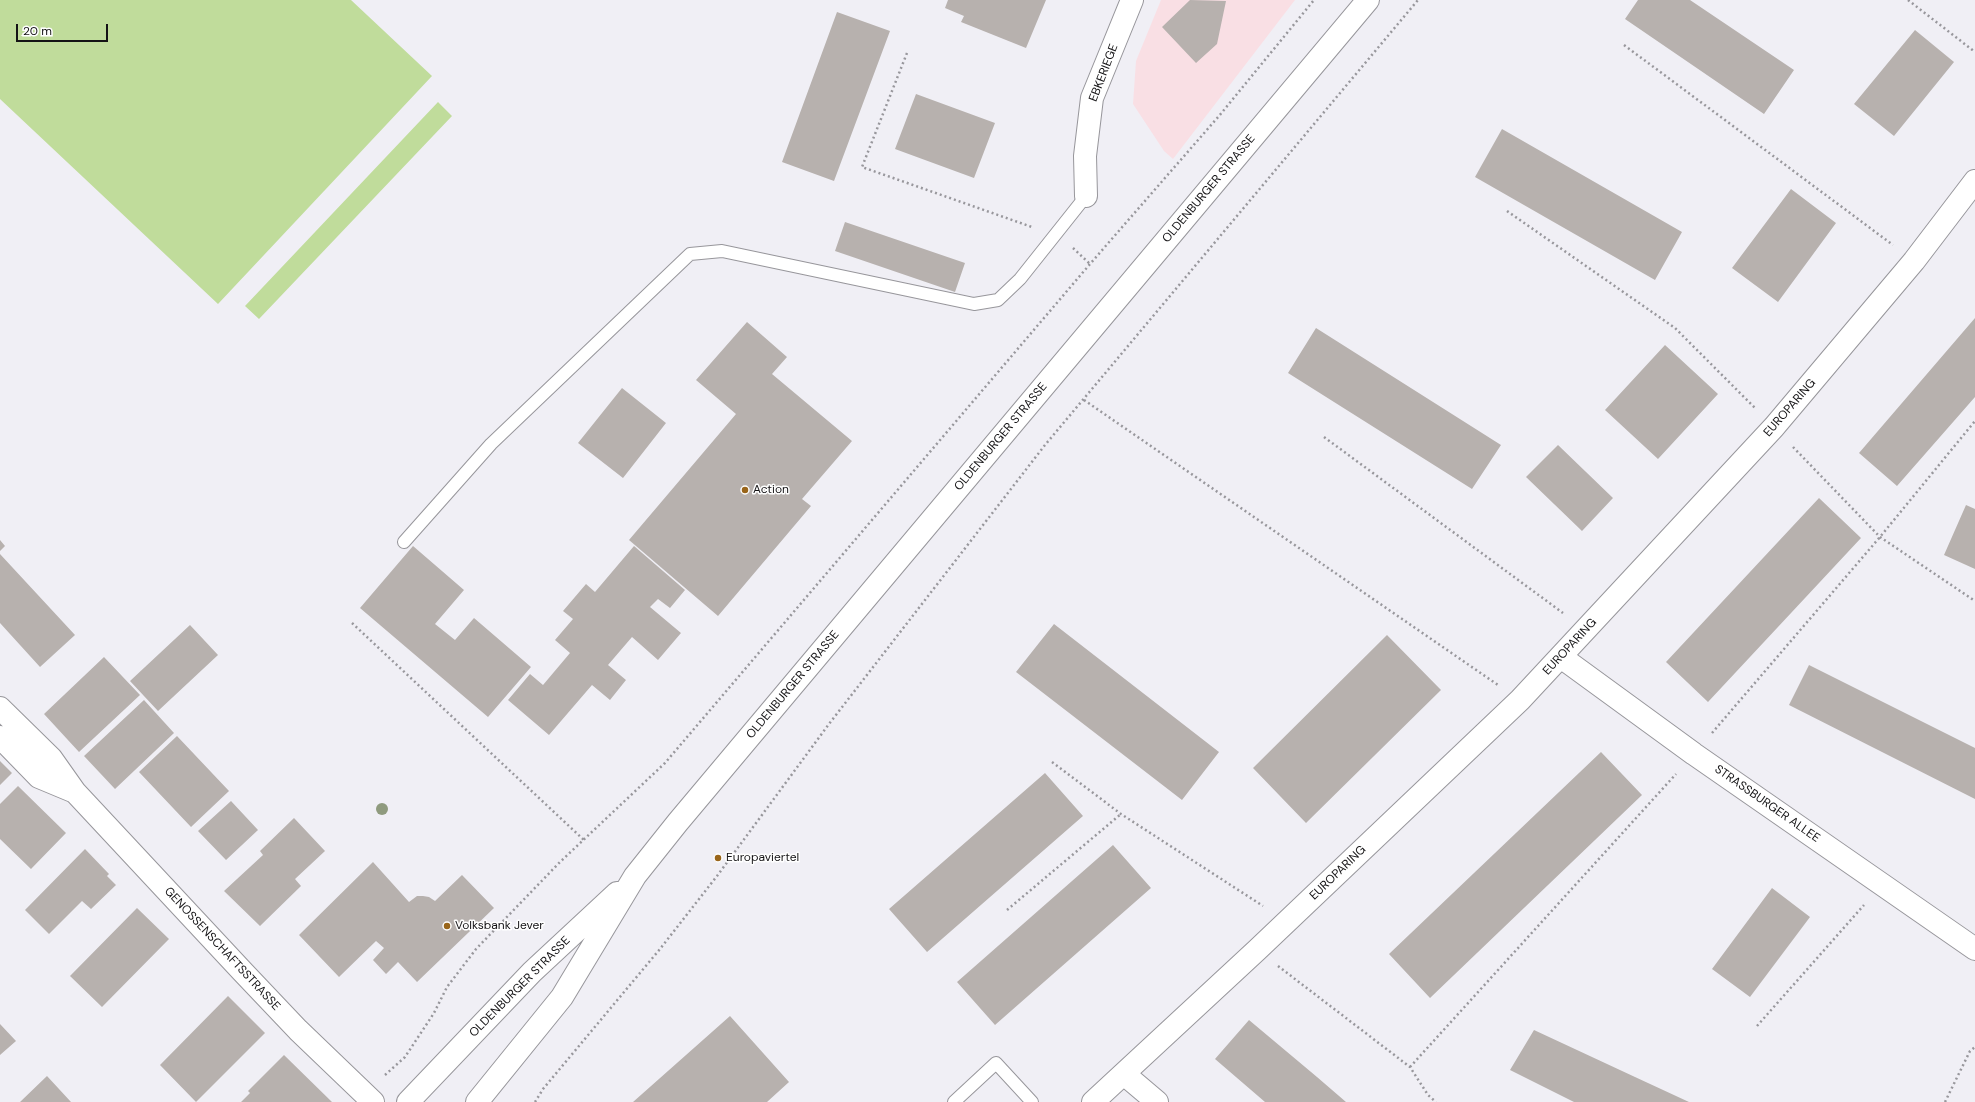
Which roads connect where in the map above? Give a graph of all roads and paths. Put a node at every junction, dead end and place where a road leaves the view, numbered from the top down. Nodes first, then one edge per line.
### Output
1 (1132, 0) edge
2 (1314, 0) edge
3 (1368, 0) edge
4 (1418, 0) edge
5 (1908, 0) edge
6 (1624, 45) dead end
7 (1975, 52) edge
8 (907, 53) dead end
9 (1975, 180) edge
10 (1086, 196) joint
11 (1507, 211) dead end
12 (1056, 233) junction
13 (1914, 261) junction
14 (1084, 400) junction
15 (1774, 427) junction
16 (1324, 437) dead end
17 (404, 542) dead end
18 (1975, 601) edge
19 (352, 622) dead end
20 (1586, 630) junction
21 (1561, 656) junction
22 (1520, 700) junction
23 (0, 708) edge
24 (0, 737) edge
25 (1052, 762) dead end
26 (75, 792) junction
27 (1121, 814) junction
28 (585, 841) junction
29 (635, 876) junction
30 (1882, 885) junction
31 (1007, 910) dead end
32 (1287, 922) junction
33 (1975, 949) edge
34 (1257, 950) junction
35 (1757, 1026) dead end
36 (1975, 1047) edge
37 (405, 1056) dead end
38 (1124, 1074) junction
39 (373, 1102) edge
40 (408, 1102) edge
41 (478, 1102) edge
42 (535, 1102) edge
43 (954, 1102) edge
44 (1032, 1102) edge
45 (1093, 1102) edge
46 (1157, 1102) edge
47 (1436, 1102) edge
48 (1945, 1102) edge

1 - 10 street, EBKERIEGE
2 - 28 path
3 - 29 street, OLDENBURGER STRASSE
4 - 14 path
5 - 7 path
6 - 13 path
8 - 12 path
9 - 13 street, EUROPARING
10 - 12 lane
11 - 15 path
12 - 17 lane
13 - 15 street, EUROPARING
14 - 22 path
14 - 42 path
15 - 18 path
15 - 20 street, EUROPARING
16 - 20 path
19 - 28 path
20 - 21 street, EUROPARING
21 - 22 street, EUROPARING
21 - 30 street, STRASSBURGER ALLEE
22 - 32 street, EUROPARING
23 - 26 street, GENOSSENSCHAFTSSTRASSE
24 - 26 street, GENOSSENSCHAFTSSTRASSE
25 - 27 path
26 - 39 street, GENOSSENSCHAFTSSTRASSE
27 - 31 path
27 - 32 path
28 - 37 path
29 - 40 street, OLDENBURGER STRASSE
29 - 41 street, OLDENBURGER STRASSE
30 - 33 street, STRASSBURGER ALLEE
30 - 35 path
32 - 34 street, EUROPARING
34 - 38 street, EUROPARING
34 - 47 path
36 - 48 path
38 - 45 street, EUROPARING
38 - 46 street
43 - 44 lane

